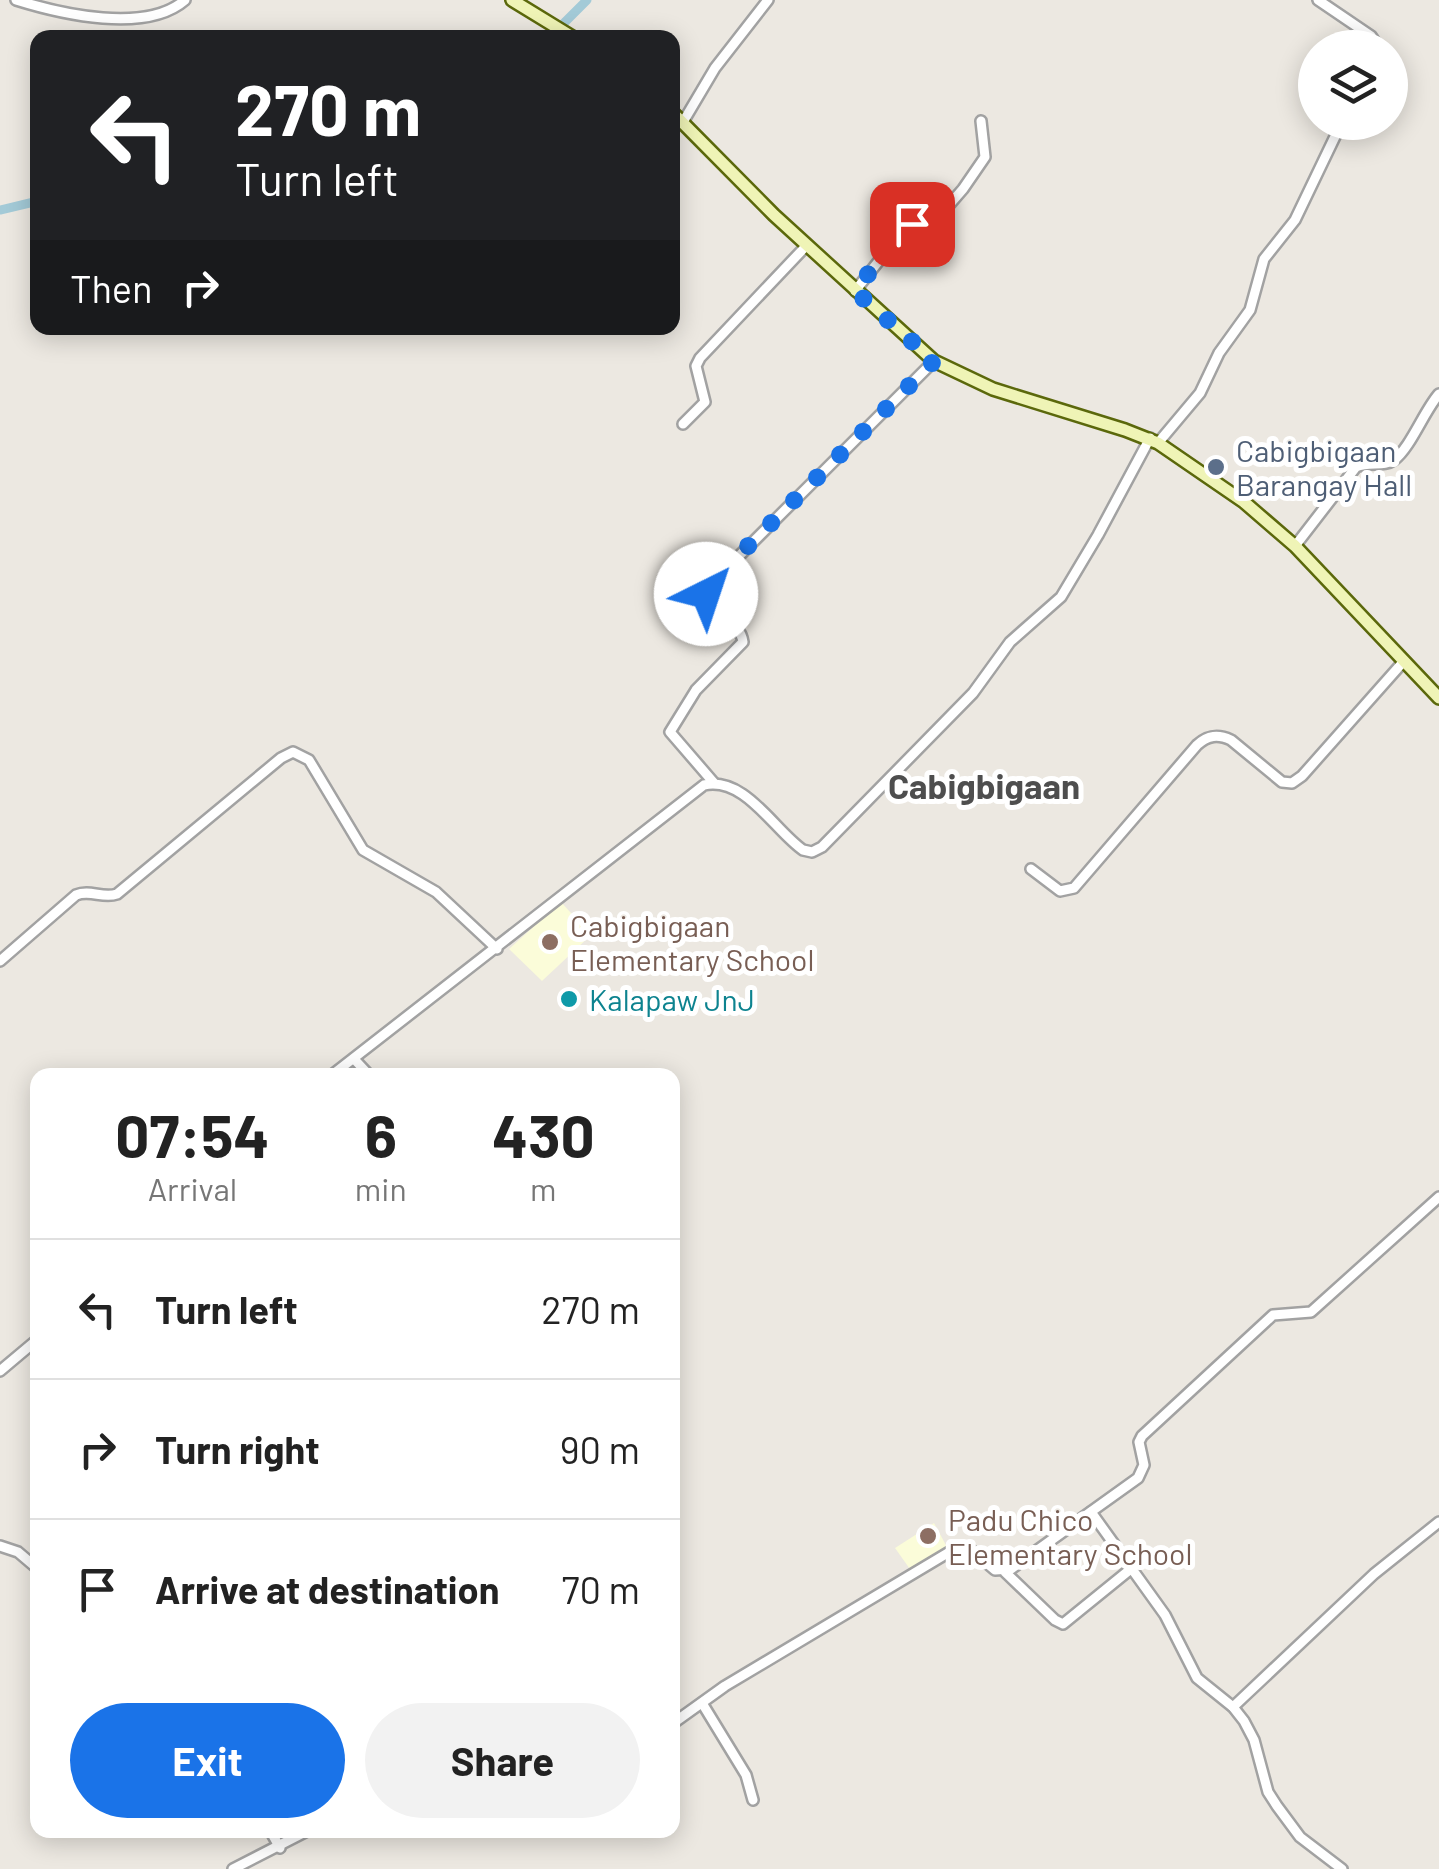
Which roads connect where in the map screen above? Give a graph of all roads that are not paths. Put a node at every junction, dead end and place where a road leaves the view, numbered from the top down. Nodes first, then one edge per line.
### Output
1 (16, 0) edge
2 (185, 0) edge
3 (512, 0) edge
4 (768, 0) edge
5 (1318, 0) edge
6 (561, 30) edge
7 (1362, 30) edge
8 (680, 119) edge
9 (684, 122) junction
10 (981, 122) dead end
11 (1333, 140) edge
12 (807, 244) junction
13 (855, 291) junction
14 (934, 361) junction
15 (1439, 394) edge
16 (682, 424) dead end
17 (1154, 441) junction
18 (1294, 546) junction
19 (1404, 661) junction
20 (1439, 698) edge
21 (714, 783) junction
22 (1031, 869) dead end
23 (497, 949) junction
24 (0, 962) edge
25 (354, 1059) junction
26 (342, 1068) edge
27 (362, 1068) edge
28 (1439, 1197) edge
29 (30, 1346) edge
30 (0, 1371) edge
31 (1091, 1512) junction
32 (1439, 1522) edge
33 (0, 1546) edge
34 (30, 1562) edge
35 (1132, 1568) junction
36 (1006, 1572) junction
37 (702, 1703) junction
38 (1233, 1706) junction
39 (680, 1718) edge
40 (753, 1800) dead end
41 (274, 1838) edge
42 (296, 1838) edge
43 (280, 1848) junction
44 (234, 1869) edge
45 (1342, 1869) edge

1 - 2 street
3 - 6 street
4 - 9 street
5 - 7 street
8 - 9 street
9 - 12 street
10 - 13 street
11 - 17 street
12 - 13 street
12 - 16 street
13 - 14 street
14 - 17 street
14 - 21 street
15 - 18 street
17 - 18 street
17 - 21 street
18 - 19 street
19 - 20 street
19 - 22 street
21 - 23 street
23 - 24 street
23 - 25 street
25 - 26 street
25 - 27 street
28 - 31 street
29 - 30 street
31 - 35 street
31 - 36 street
32 - 38 street
33 - 34 street
35 - 36 street
35 - 38 street
36 - 37 street
37 - 39 street
37 - 40 street
38 - 45 street
41 - 43 street
42 - 43 street
43 - 44 street

